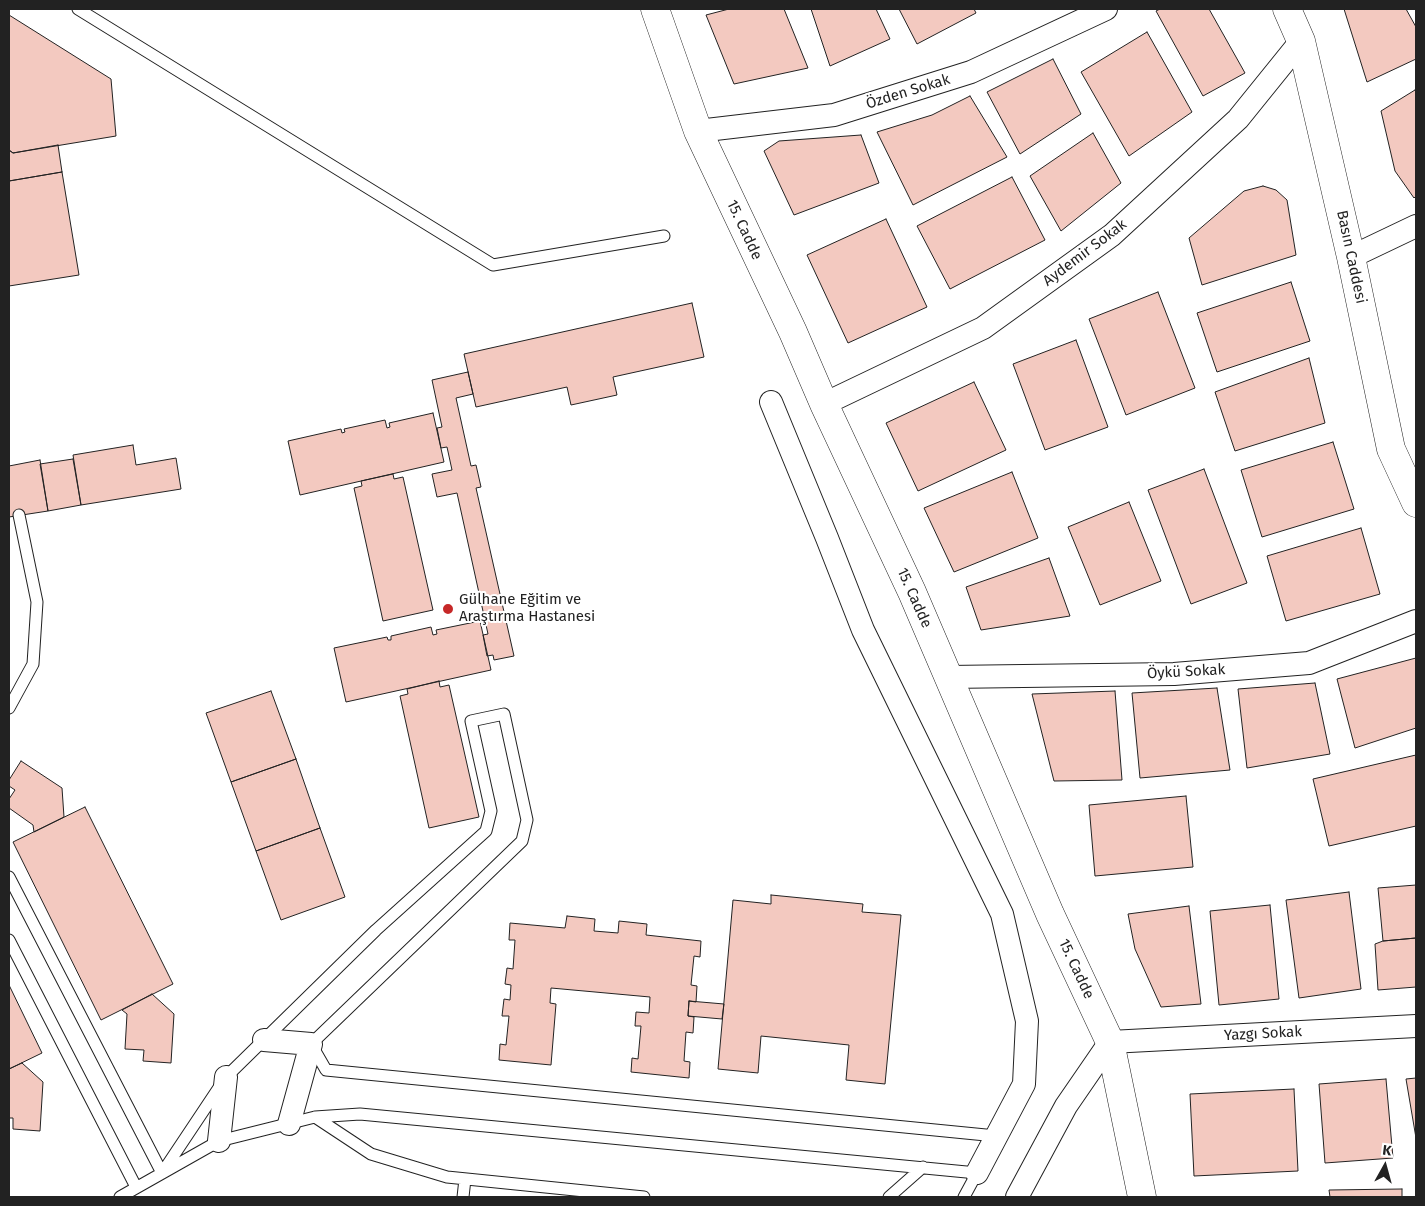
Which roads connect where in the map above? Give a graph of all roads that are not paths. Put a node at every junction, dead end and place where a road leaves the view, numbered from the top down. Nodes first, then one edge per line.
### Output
1 (78, 9) edge
2 (655, 9) edge
3 (1106, 9) edge
4 (1287, 9) edge
5 (1301, 41) junction
6 (698, 131) junction
7 (1416, 226) edge
8 (664, 236) dead end
9 (1351, 257) junction
10 (771, 402) dead end
11 (824, 404) junction
12 (1416, 503) edge
13 (19, 515) dead end
14 (1416, 621) edge
15 (948, 677) junction
16 (9, 708) edge
17 (9, 877) edge
18 (9, 940) edge
19 (1416, 1026) edge
20 (264, 1040) junction
21 (1110, 1042) junction
22 (311, 1044) junction
23 (226, 1077) junction
24 (315, 1117) junction
25 (289, 1124) junction
26 (996, 1136) junction
27 (219, 1141) junction
28 (922, 1167) junction
29 (162, 1173) junction
30 (977, 1173) junction
31 (465, 1178) junction
32 (136, 1187) junction
33 (120, 1197) edge
34 (463, 1197) edge
35 (644, 1197) edge
36 (889, 1197) edge
37 (964, 1197) edge
38 (1017, 1197) edge
39 (1142, 1197) edge

1 - 8 lane
2 - 6 street, 15. Cadde
3 - 6 street, Özden Sokak
4 - 5 street, Basın Caddesi
5 - 9 street, Basın Caddesi
5 - 11 street, Aydemir Sokak
6 - 11 street, 15. Cadde
7 - 9 street
9 - 12 street, Basın Caddesi
10 - 26 street
11 - 15 street, 15. Cadde
13 - 16 lane
14 - 15 street, Öykü Sokak
15 - 21 street, 15. Cadde
17 - 29 lane
18 - 32 lane
19 - 21 street, Yazgı Sokak
20 - 22 street
20 - 22 lane
20 - 23 lane
21 - 38 street
21 - 39 street, 15. Cadde
22 - 25 street
22 - 26 lane
23 - 27 street
23 - 29 lane
24 - 25 lane
24 - 28 lane
24 - 31 lane
25 - 27 lane
26 - 30 street
27 - 29 lane
28 - 30 lane
28 - 36 lane
29 - 32 lane
30 - 37 lane
31 - 34 lane
31 - 35 lane
32 - 33 lane

